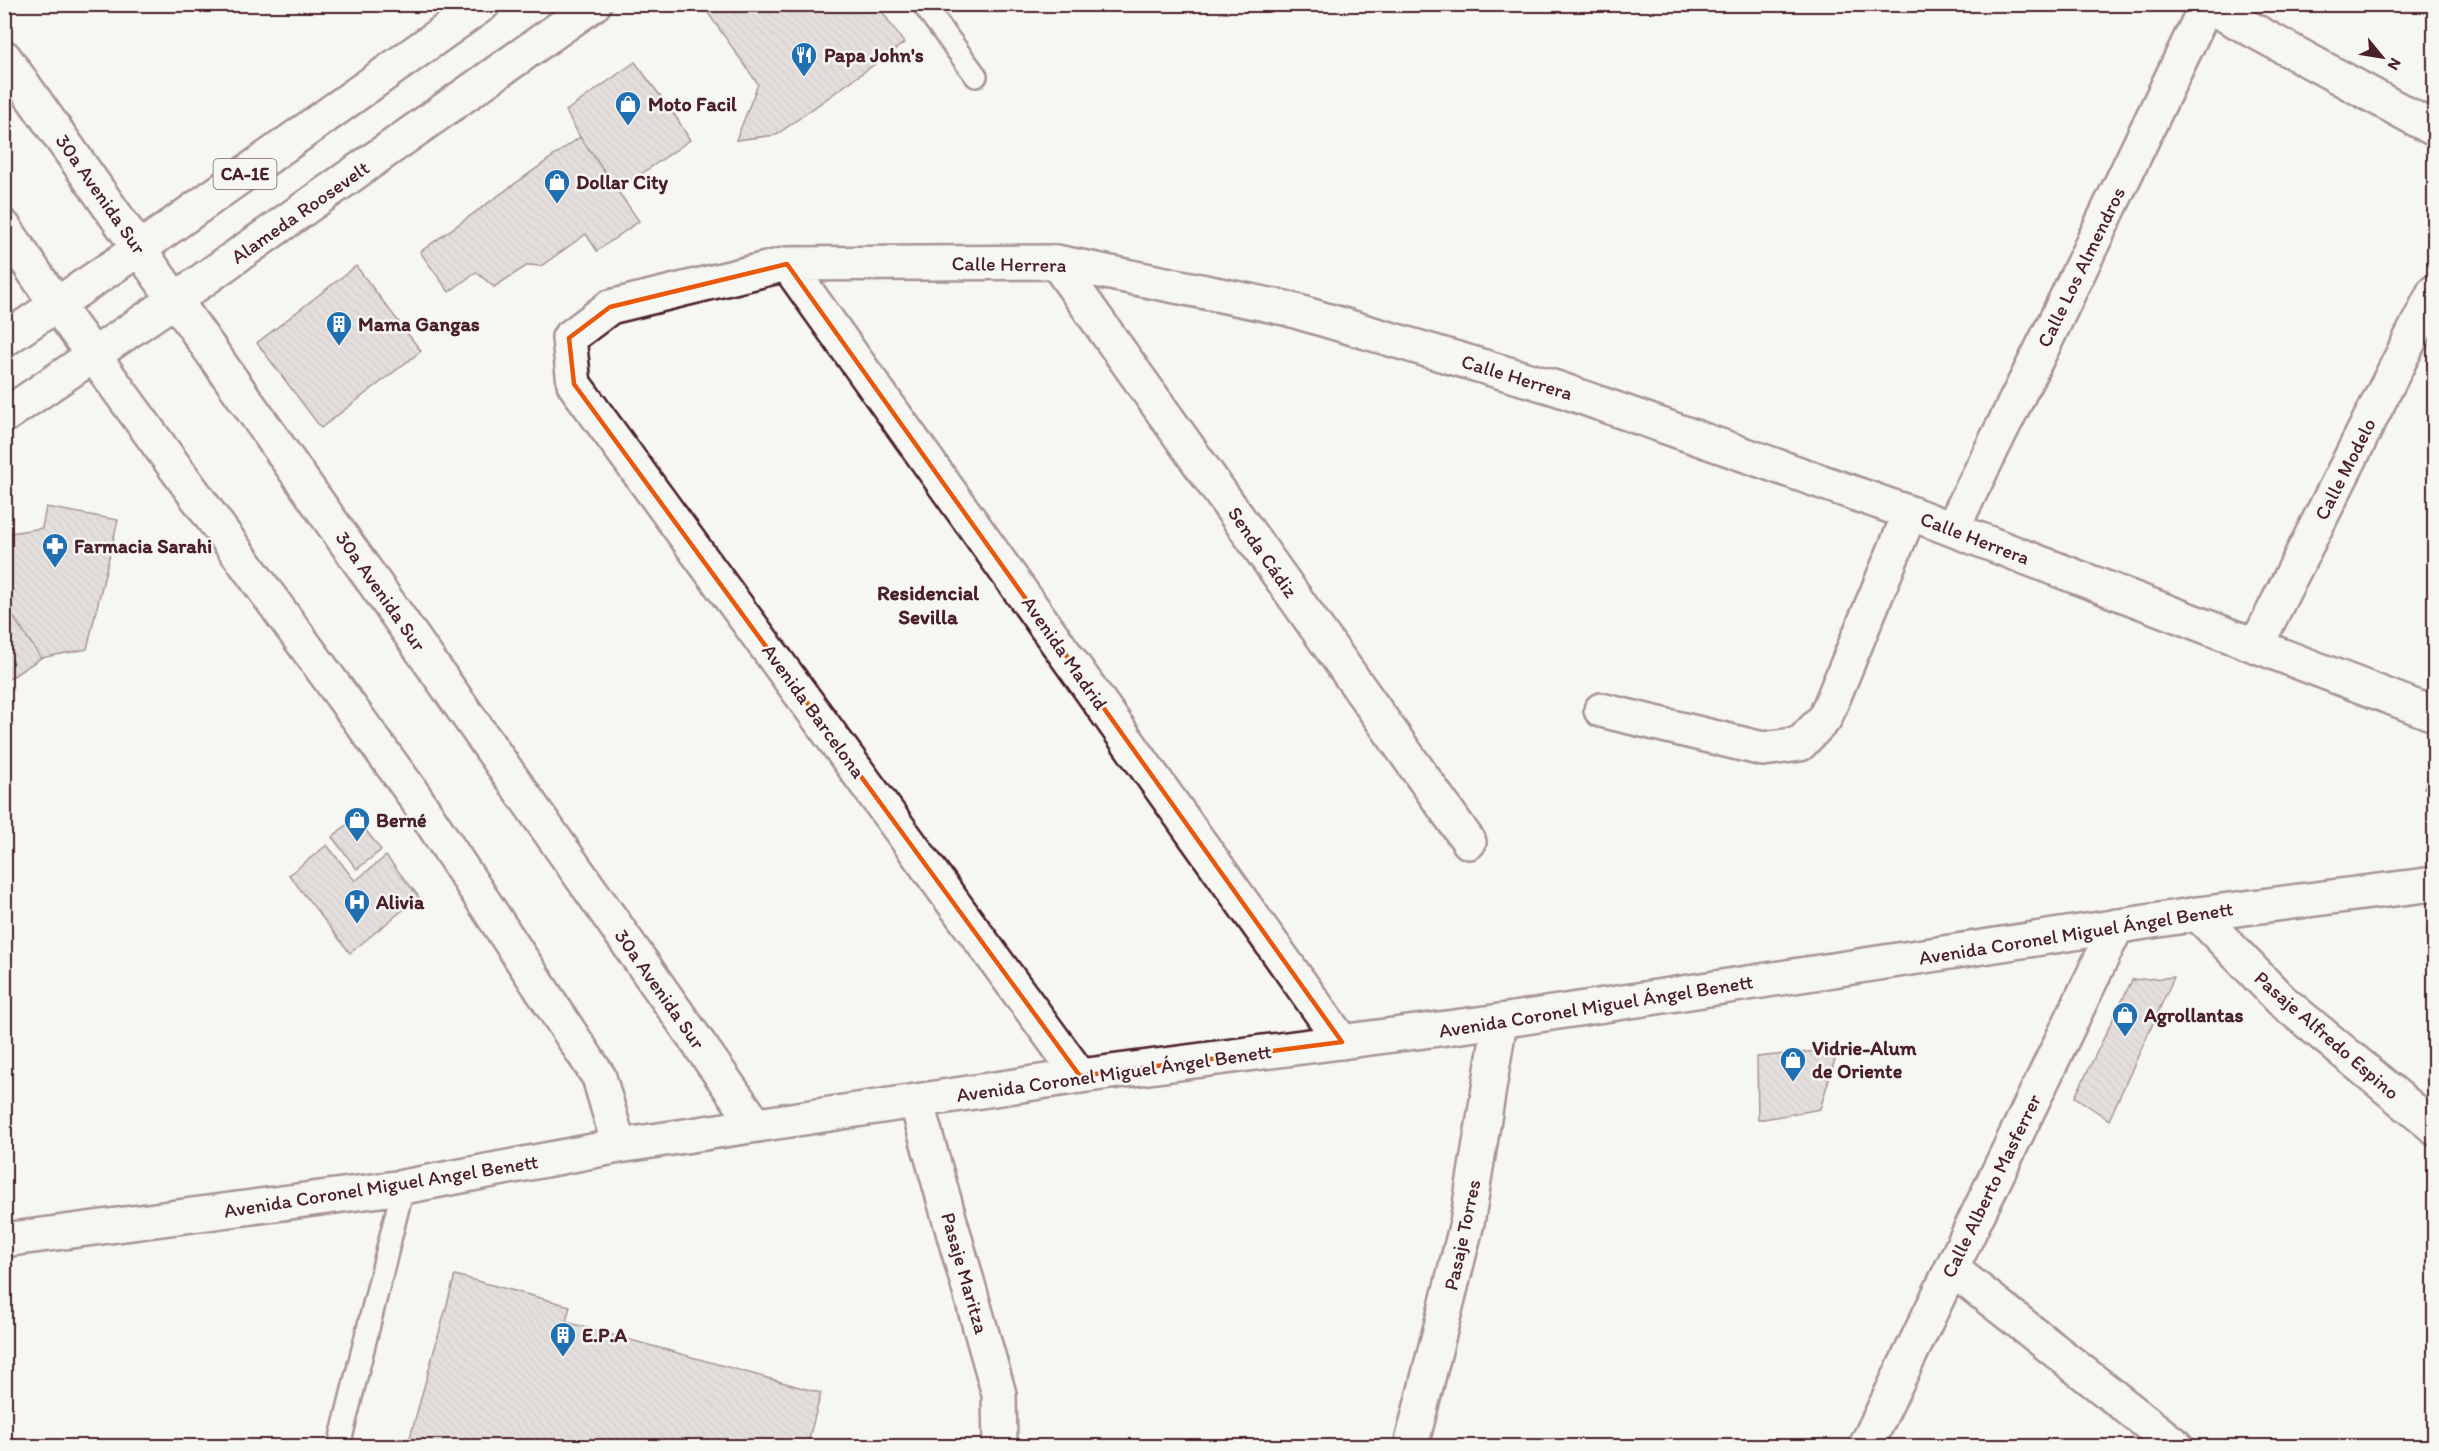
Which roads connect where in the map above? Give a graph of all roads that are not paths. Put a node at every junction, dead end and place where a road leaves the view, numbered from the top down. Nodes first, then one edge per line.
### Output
1 (483, 4) edge
2 (594, 4) edge
3 (923, 4) edge
4 (2206, 5) edge
5 (4, 57) edge
6 (976, 76) dead end
7 (2434, 129) edge
8 (4, 227) edge
9 (139, 249) junction
10 (1056, 262) junction
11 (787, 264) junction
12 (2434, 292) edge
13 (176, 299) junction
14 (56, 304) junction
15 (569, 338) joint
16 (4, 340) edge
17 (93, 355) junction
18 (4, 416) edge
19 (1910, 513) junction
20 (1952, 529) junction
21 (2256, 646) junction
22 (1601, 710) dead end
23 (2434, 714) edge
24 (1469, 842) dead end
25 (2434, 884) edge
26 (2198, 914) junction
27 (2117, 926) junction
28 (1500, 1021) junction
29 (1342, 1042) junction
30 (1080, 1076) junction
31 (916, 1101) junction
32 (756, 1125) junction
33 (2434, 1127) edge
34 (619, 1146) junction
35 (403, 1186) junction
36 (4, 1240) edge
37 (1952, 1269) junction
38 (339, 1446) edge
39 (1000, 1446) edge
40 (1411, 1446) edge
41 (1866, 1446) edge
42 (2176, 1446) edge

1 - 9 main road, CA-1E
2 - 13 main road, Alameda Roosevelt
3 - 6 lane
4 - 7 main road
4 - 20 main road, Calle Los Almendros
5 - 9 main road, 30a Avenida Sur
8 - 14 main road
9 - 13 main road, 30a Avenida Sur
9 - 14 main road, CA-1E
10 - 11 main road, Calle Herrera
10 - 19 main road, Calle Herrera
10 - 24 main road, Senda Cádiz
11 - 15 main road, Calle Herrera
11 - 29 main road, Avenida Madrid
12 - 21 main road, Calle Modelo
13 - 17 main road, Alameda Roosevelt
13 - 32 main road, 30a Avenida Sur
14 - 16 main road, CA-1E
14 - 17 main road
15 - 30 main road, Avenida Barcelona
17 - 18 main road, Alameda Roosevelt
17 - 34 main road
19 - 20 main road, Calle Herrera
19 - 22 main road
20 - 21 main road, Calle Herrera
21 - 23 main road, Calle Herrera
25 - 26 main road, Avenida Coronel Miguel Ángel Benett
26 - 27 main road, Avenida Coronel Miguel Ángel Benett
26 - 33 main road, Pasaje Alfredo Espino
27 - 28 main road, Avenida Coronel Miguel Ángel Benett
27 - 37 main road, Calle Alberto Masferrer
28 - 29 main road, Avenida Coronel Miguel Ángel Benett
28 - 40 main road, Pasaje Torres
29 - 30 main road, Avenida Coronel Miguel Ángel Benett
30 - 31 main road, Avenida Coronel Miguel Ángel Benett
31 - 32 main road, Avenida Coronel Miguel Ángel Benett
31 - 39 main road, Pasaje Maritza
32 - 34 main road, Avenida Coronel Miguel Angel Benett
34 - 35 main road, Avenida Coronel Miguel Angel Benett
35 - 36 main road, Avenida Coronel Miguel Angel Benett
35 - 38 lane
37 - 41 main road, Calle Alberto Masferrer
37 - 42 main road

